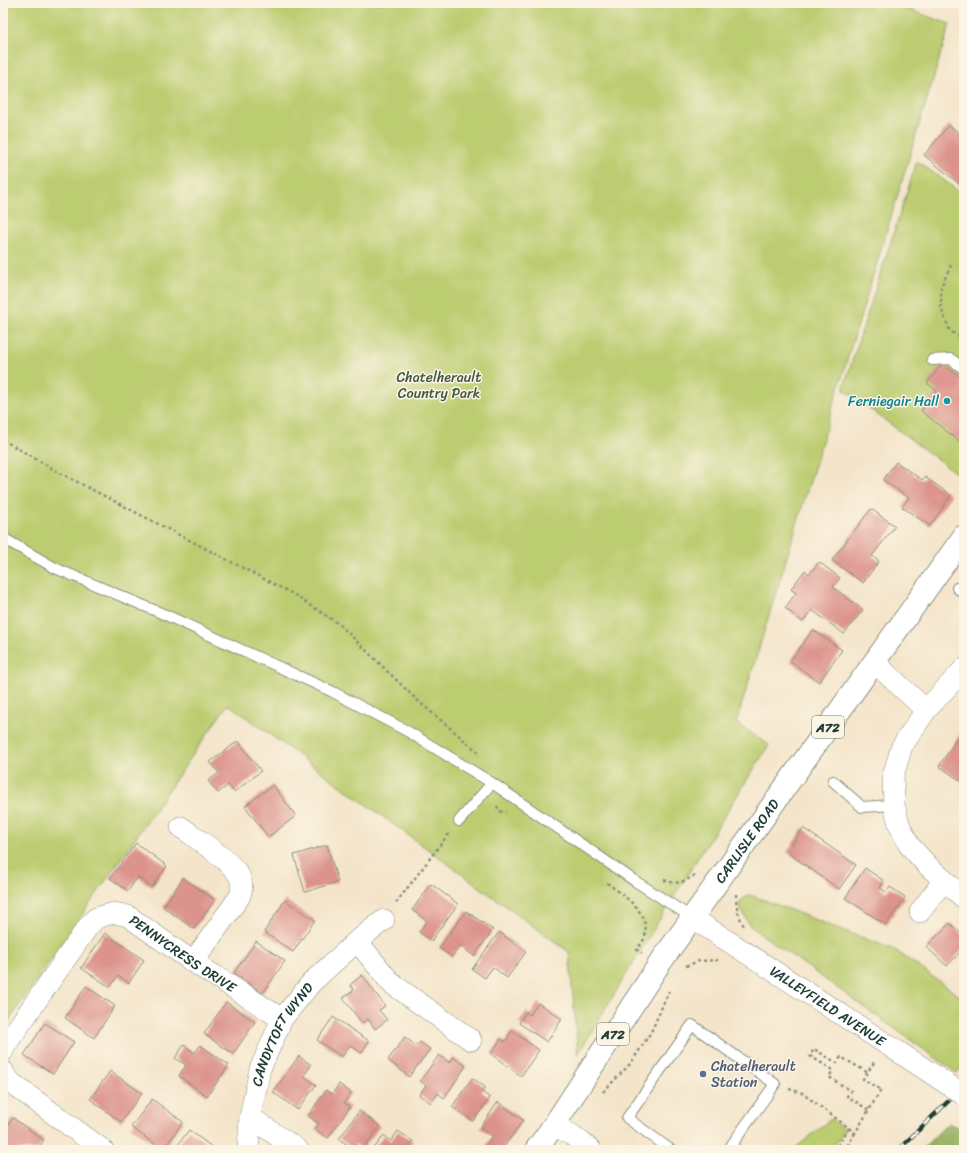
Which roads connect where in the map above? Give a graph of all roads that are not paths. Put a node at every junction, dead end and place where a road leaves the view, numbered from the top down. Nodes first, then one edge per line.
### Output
1 (932, 360) dead end
2 (964, 369) edge
3 (964, 536) edge
4 (3, 538) edge
5 (874, 662) junction
6 (964, 669) edge
7 (926, 710) junction
8 (833, 781) dead end
9 (492, 783) junction
10 (894, 805) junction
11 (459, 821) road end
12 (181, 828) dead end
13 (944, 880) junction
14 (964, 898) edge
15 (920, 912) dead end
16 (691, 917) junction
17 (384, 920) road end
18 (357, 941) junction
19 (193, 962) junction
20 (282, 1019) junction
21 (471, 1040) dead end
22 (3, 1051) edge
23 (3, 1071) edge
24 (964, 1095) edge
25 (250, 1117) junction
26 (554, 1125) junction
27 (658, 1146) edge
28 (103, 1150) edge
29 (248, 1150) edge
30 (298, 1150) edge
31 (536, 1150) edge
32 (591, 1150) edge
33 (671, 1150) edge
34 (728, 1150) edge

1 - 2 lane
3 - 5 main road, CARLISLE ROAD / A72
4 - 9 lane
5 - 7 street
5 - 16 main road, CARLISLE ROAD / A72
6 - 7 street
7 - 10 street
8 - 10 lane
9 - 11 lane
9 - 16 lane
10 - 13 street
12 - 19 street
13 - 14 street
13 - 15 street
16 - 24 street, VALLEYFIELD AVENUE, bridge
16 - 26 main road, CARLISLE ROAD / A72
17 - 18 street, CANDYTOFT WYND
18 - 20 street, CANDYTOFT WYND
18 - 21 street
19 - 20 street, PENNYCRESS DRIVE
19 - 22 street, PENNYCRESS DRIVE
20 - 25 street, CANDYTOFT WYND
23 - 28 street
25 - 29 street, CANDYTOFT WYND
25 - 30 street
26 - 31 main road, CARLISLE ROAD / A72
26 - 32 street
27 - 33 lane
27 - 34 lane

